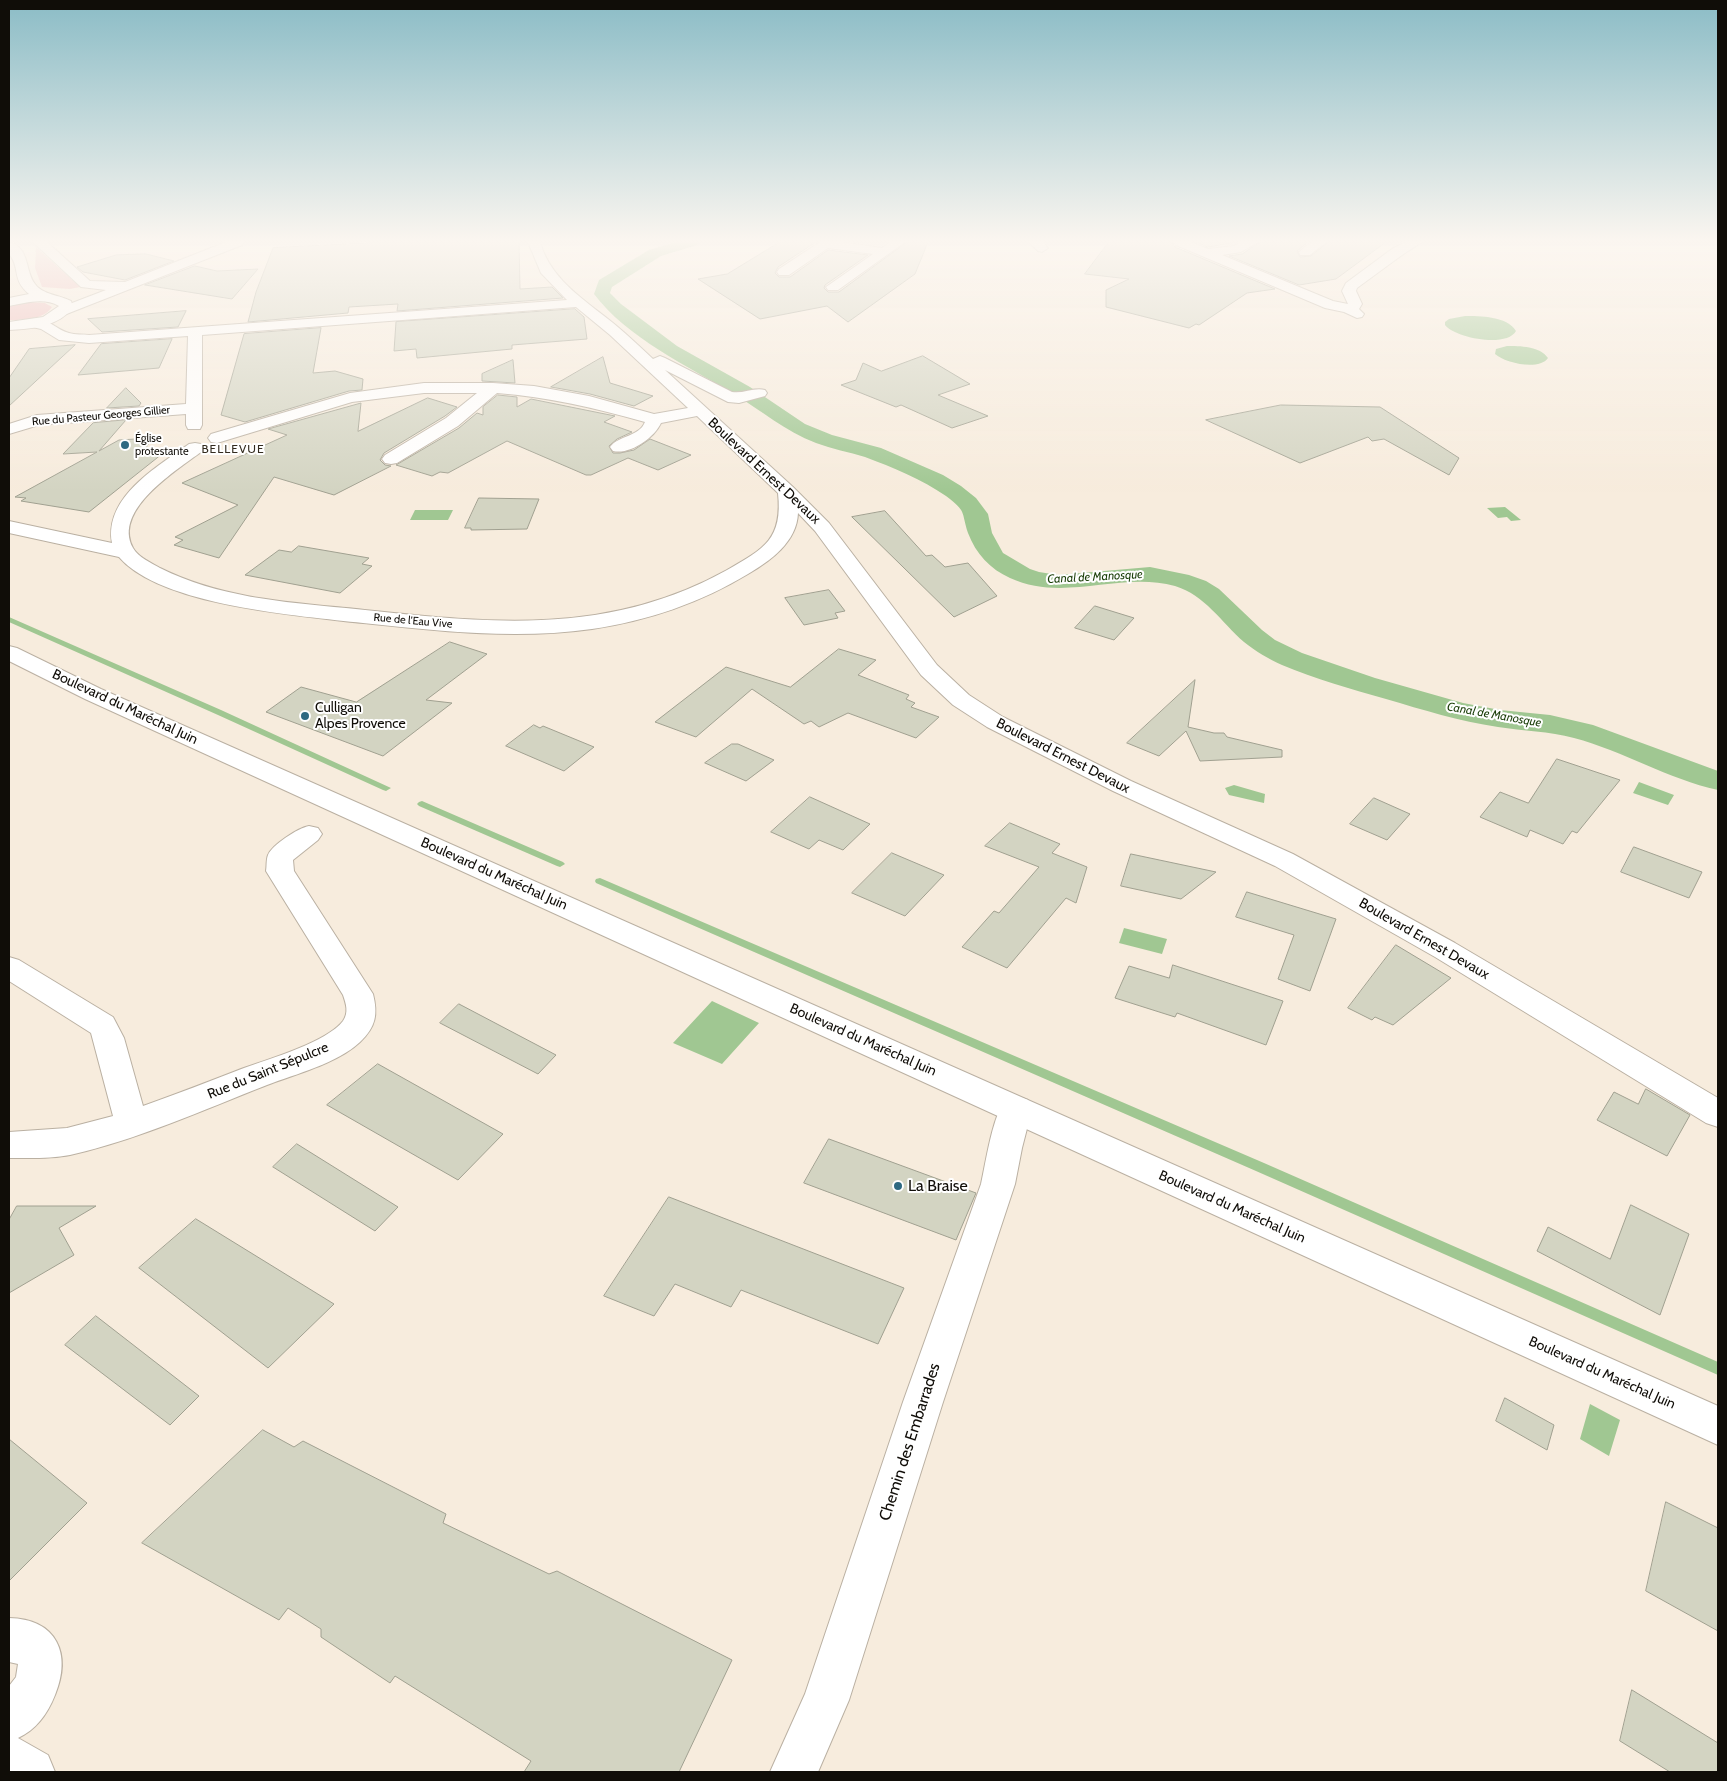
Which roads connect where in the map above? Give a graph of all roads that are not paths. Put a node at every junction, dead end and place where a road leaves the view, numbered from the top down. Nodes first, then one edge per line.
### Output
1 (57, 325) edge
2 (275, 325) edge
3 (606, 325) edge
4 (195, 331) junction
5 (643, 358) junction
6 (493, 388) junction
7 (759, 393) dead end
8 (194, 408) junction
9 (700, 411) junction
10 (654, 419) junction
11 (9, 429) edge
12 (204, 441) junction
13 (619, 447) dead end
14 (391, 459) dead end
15 (787, 491) junction
16 (9, 527) edge
17 (125, 552) junction
18 (9, 653) edge
19 (309, 834) dead end
20 (9, 967) edge
21 (1016, 1108) junction
22 (1718, 1114) edge
23 (131, 1123) junction
24 (9, 1145) edge
25 (1718, 1426) edge
26 (9, 1640) edge
27 (9, 1718) edge
28 (9, 1758) edge
29 (31, 1772) edge
30 (794, 1772) edge

1 - 4 street
2 - 4 street
3 - 5 street, Boulevard Ernest Devaux
4 - 8 street
5 - 7 street
5 - 9 street, Boulevard Ernest Devaux
6 - 10 street
6 - 12 street
6 - 14 street
8 - 11 street, Rue du Pasteur Georges Gillier
8 - 12 street
9 - 10 street
9 - 15 street, Boulevard Ernest Devaux
10 - 13 street
12 - 17 street
15 - 17 street, Rue de l'Eau Vive
15 - 22 street, Boulevard Ernest Devaux
16 - 17 street
18 - 21 street, Boulevard du Maréchal Juin
19 - 23 street, Rue du Saint Sépulcre
20 - 23 street
21 - 25 street, Boulevard du Maréchal Juin
21 - 30 street, Chemin des Embarrades
23 - 24 street, Rue du Saint Sépulcre
26 - 27 street
28 - 29 street

